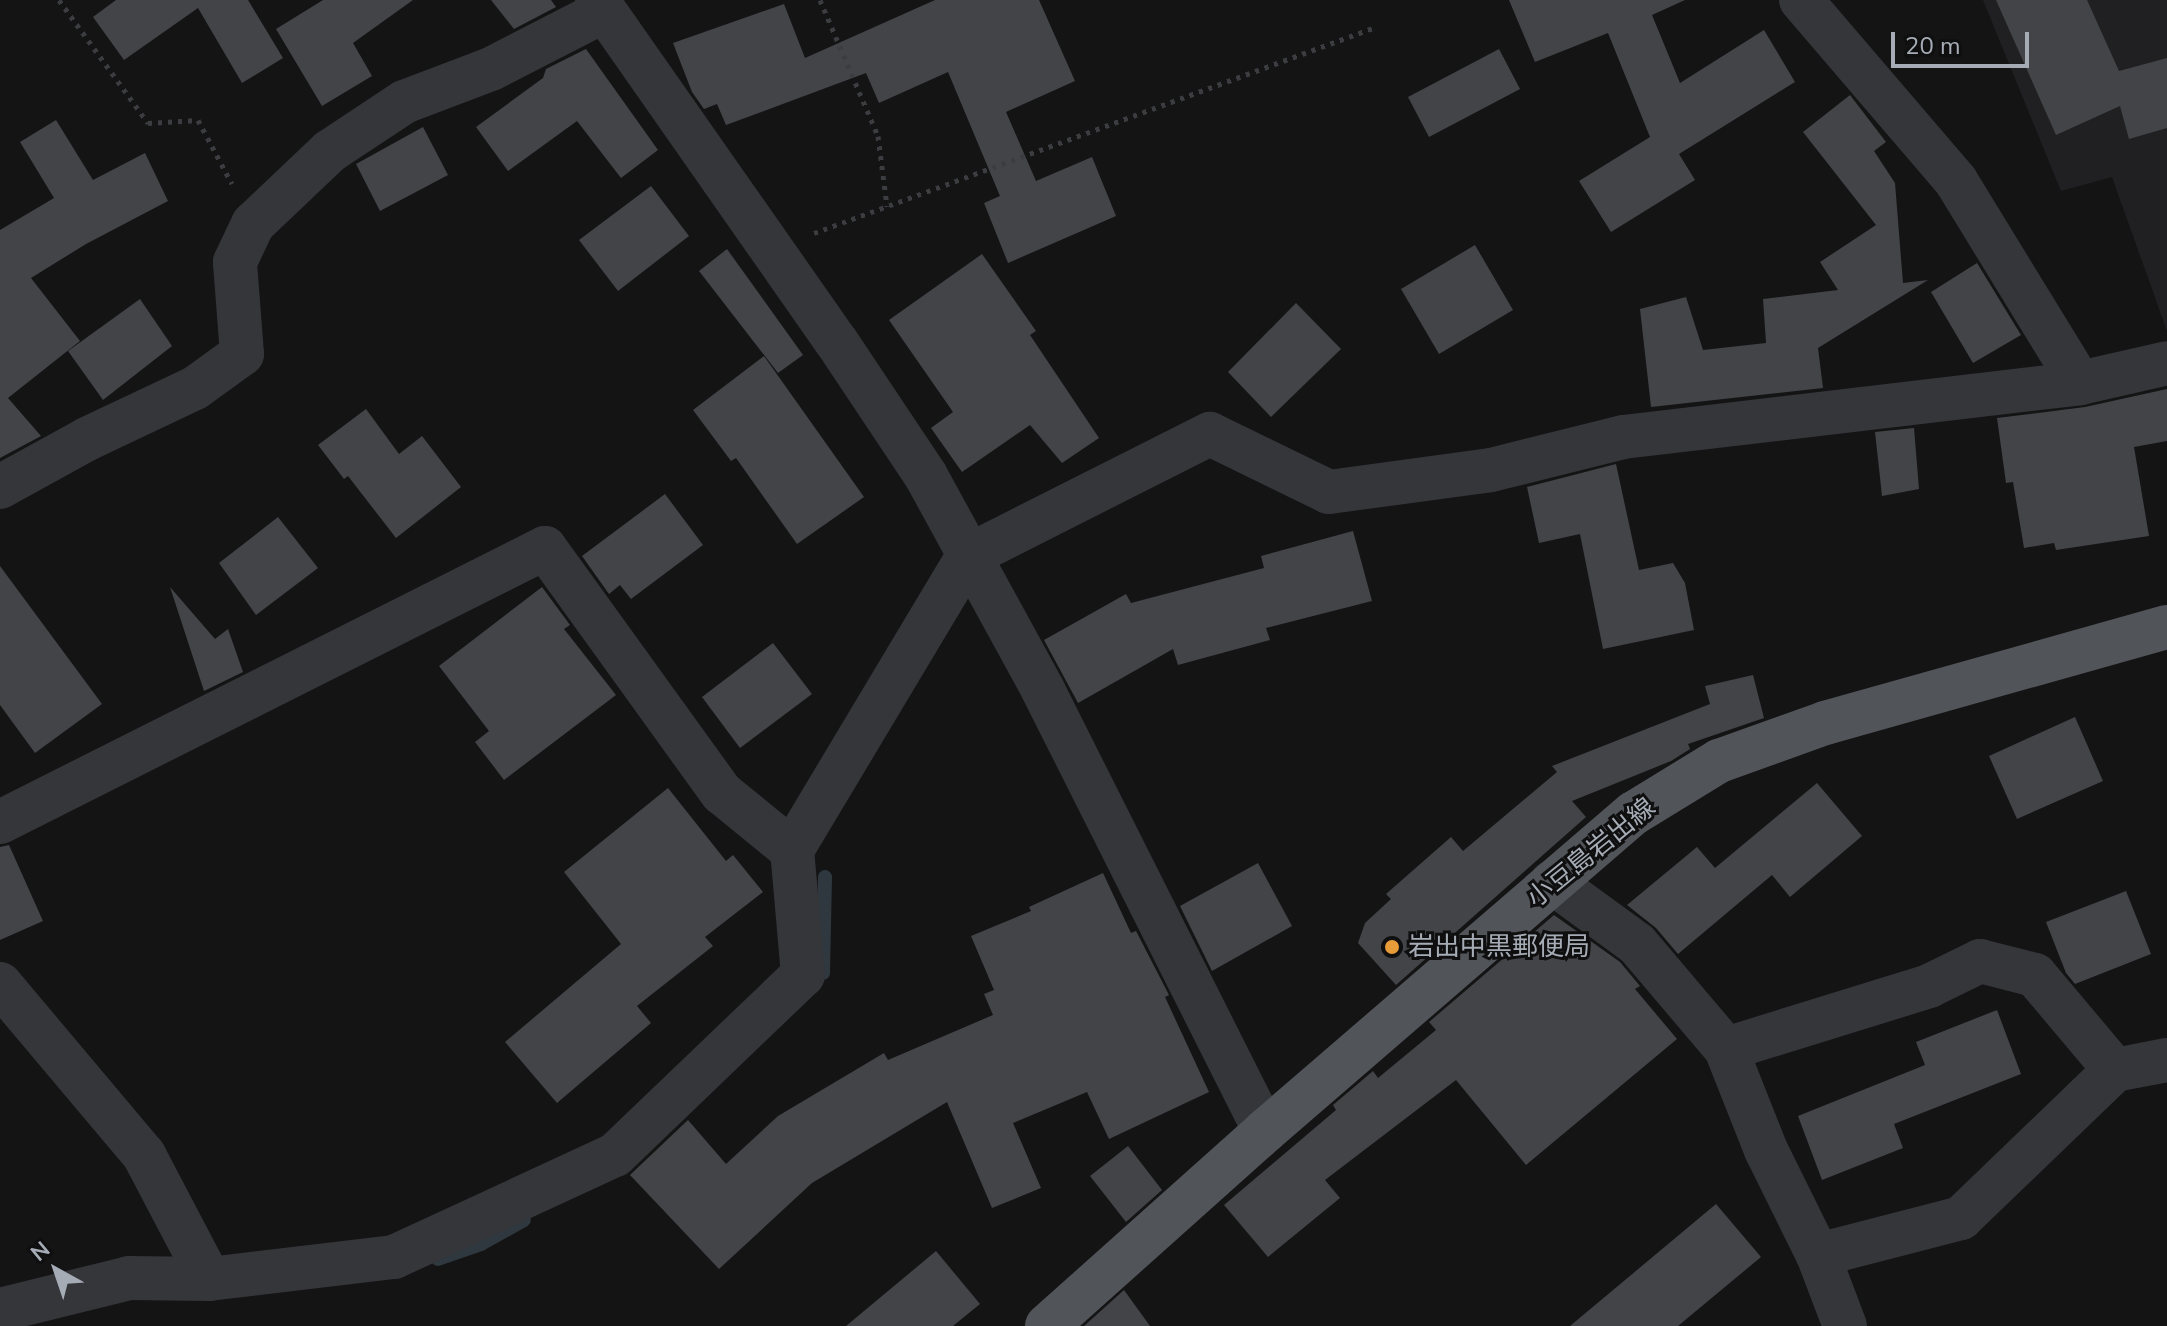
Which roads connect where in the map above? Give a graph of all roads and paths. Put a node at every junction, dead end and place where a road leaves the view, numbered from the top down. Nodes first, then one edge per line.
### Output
1 (59, 0) edge
2 (820, 0) edge
3 (1801, 0) edge
4 (601, 5) edge
5 (1373, 28) dead end
6 (887, 206) junction
7 (253, 224) junction
8 (772, 249) junction
9 (2167, 363) edge
10 (2080, 383) junction
11 (0, 487) edge
12 (968, 556) junction
13 (2167, 627) edge
14 (0, 822) edge
15 (792, 850) junction
16 (1552, 882) junction
17 (0, 984) edge
18 (1726, 1049) junction
19 (2167, 1060) edge
20 (2115, 1070) junction
21 (1265, 1131) junction
22 (1818, 1255) junction
23 (209, 1279) junction
24 (0, 1310) edge
25 (1052, 1324) edge
26 (1845, 1326) edge

1 - 7 path
2 - 6 path
3 - 10 street
4 - 7 street
4 - 8 street
5 - 6 path
6 - 8 path
7 - 11 street
8 - 12 street
9 - 10 street
10 - 12 street
12 - 15 street
12 - 21 street
13 - 16 main road, 小豆島岩出線
14 - 15 street
15 - 23 street
16 - 18 street
16 - 21 main road, 小豆島岩出線
17 - 23 street
18 - 20 street
18 - 22 street
19 - 20 street
20 - 22 street
21 - 25 main road, 小豆島岩出線
22 - 26 street
23 - 24 street

